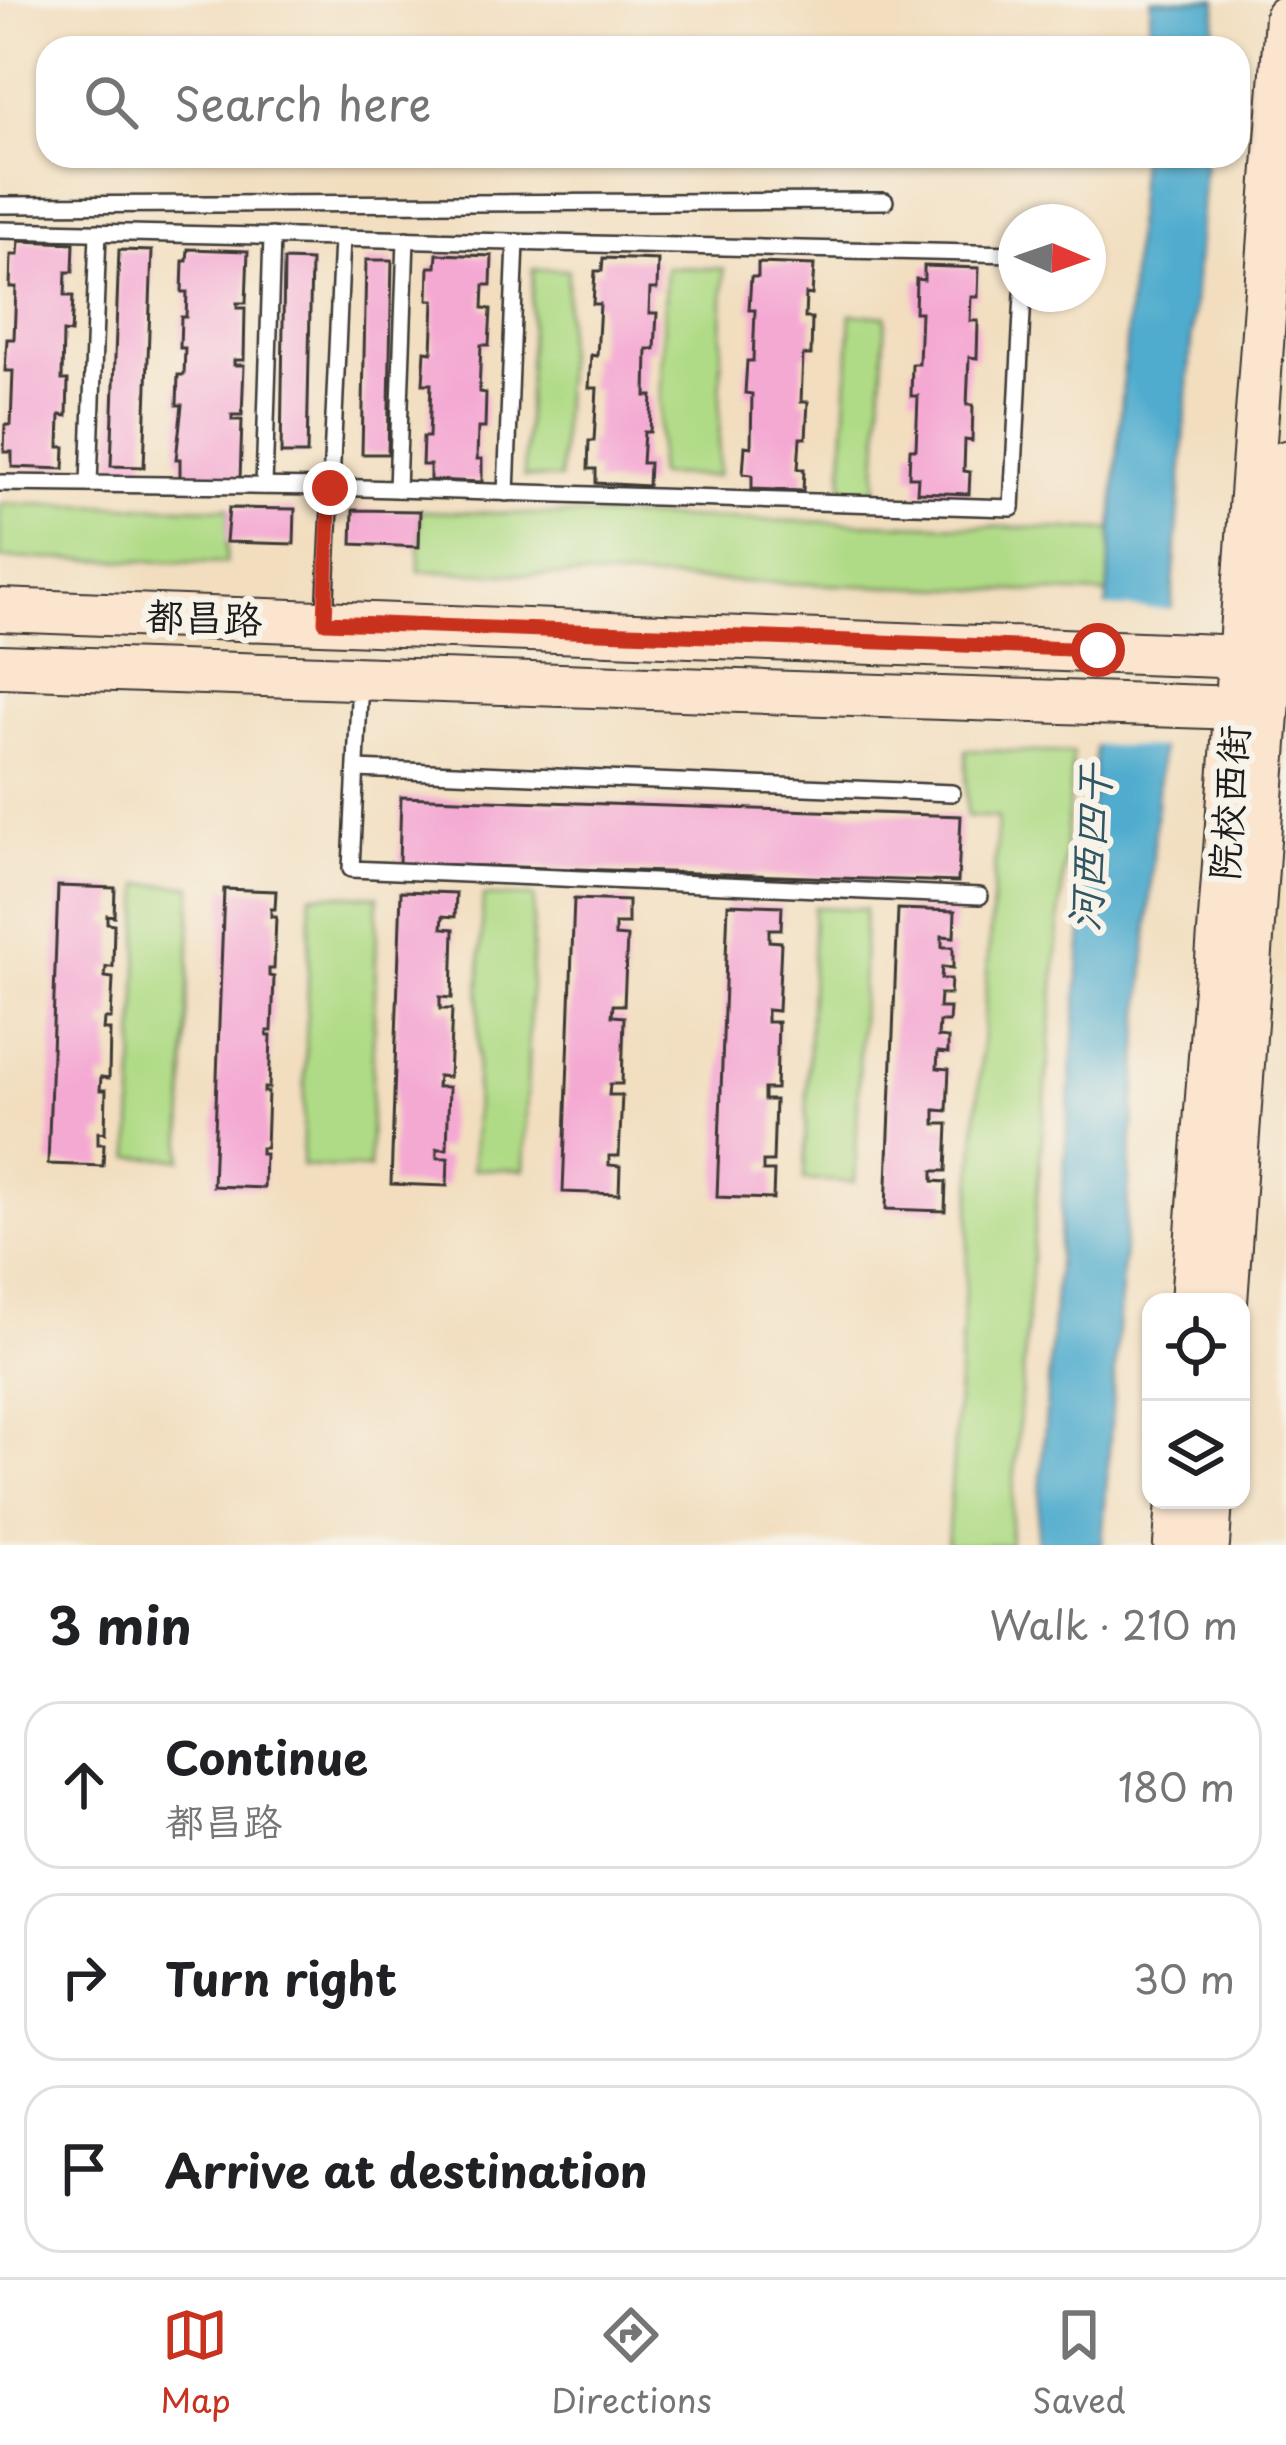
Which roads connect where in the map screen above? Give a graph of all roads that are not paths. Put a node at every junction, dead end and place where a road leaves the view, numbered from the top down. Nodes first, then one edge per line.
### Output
1 (1286, 16) edge
2 (885, 202) dead end
3 (0, 205) edge
4 (0, 230) edge
5 (98, 232) junction
6 (272, 236) junction
7 (341, 238) junction
8 (406, 239) junction
9 (516, 242) junction
10 (998, 254) edge
11 (1022, 312) edge
12 (1286, 462) edge
13 (0, 483) edge
14 (88, 484) junction
15 (264, 486) junction
16 (330, 488) junction
17 (397, 489) junction
18 (506, 493) junction
19 (0, 610) edge
20 (325, 622) junction
21 (1256, 657) junction
22 (0, 666) edge
23 (360, 679) junction
24 (1252, 708) junction
25 (356, 769) junction
26 (952, 793) dead end
27 (980, 896) dead end
28 (1193, 1293) edge
29 (1226, 1293) edge
30 (1177, 1509) edge
31 (1210, 1509) edge
32 (1174, 1545) edge
33 (1208, 1545) edge

1 - 21 main road, 院校西街
2 - 3 lane
4 - 5 lane
5 - 6 lane
5 - 14 lane
6 - 7 lane
6 - 15 lane
7 - 8 lane
7 - 16 lane
8 - 9 lane
8 - 17 lane
9 - 10 lane
9 - 18 lane
11 - 18 lane
12 - 21 main road, 院校西街
13 - 14 lane
14 - 15 lane
15 - 16 lane
16 - 17 lane
16 - 20 lane
17 - 18 lane
19 - 20 main road, 都昌路
20 - 21 main road, 都昌路
21 - 24 main road, 院校西街
22 - 23 main road, 都昌路
23 - 24 main road, 都昌路
23 - 25 lane
24 - 28 main road, 院校西街
24 - 29 main road, 院校西街
25 - 26 lane
25 - 27 lane
30 - 32 main road
31 - 33 main road

